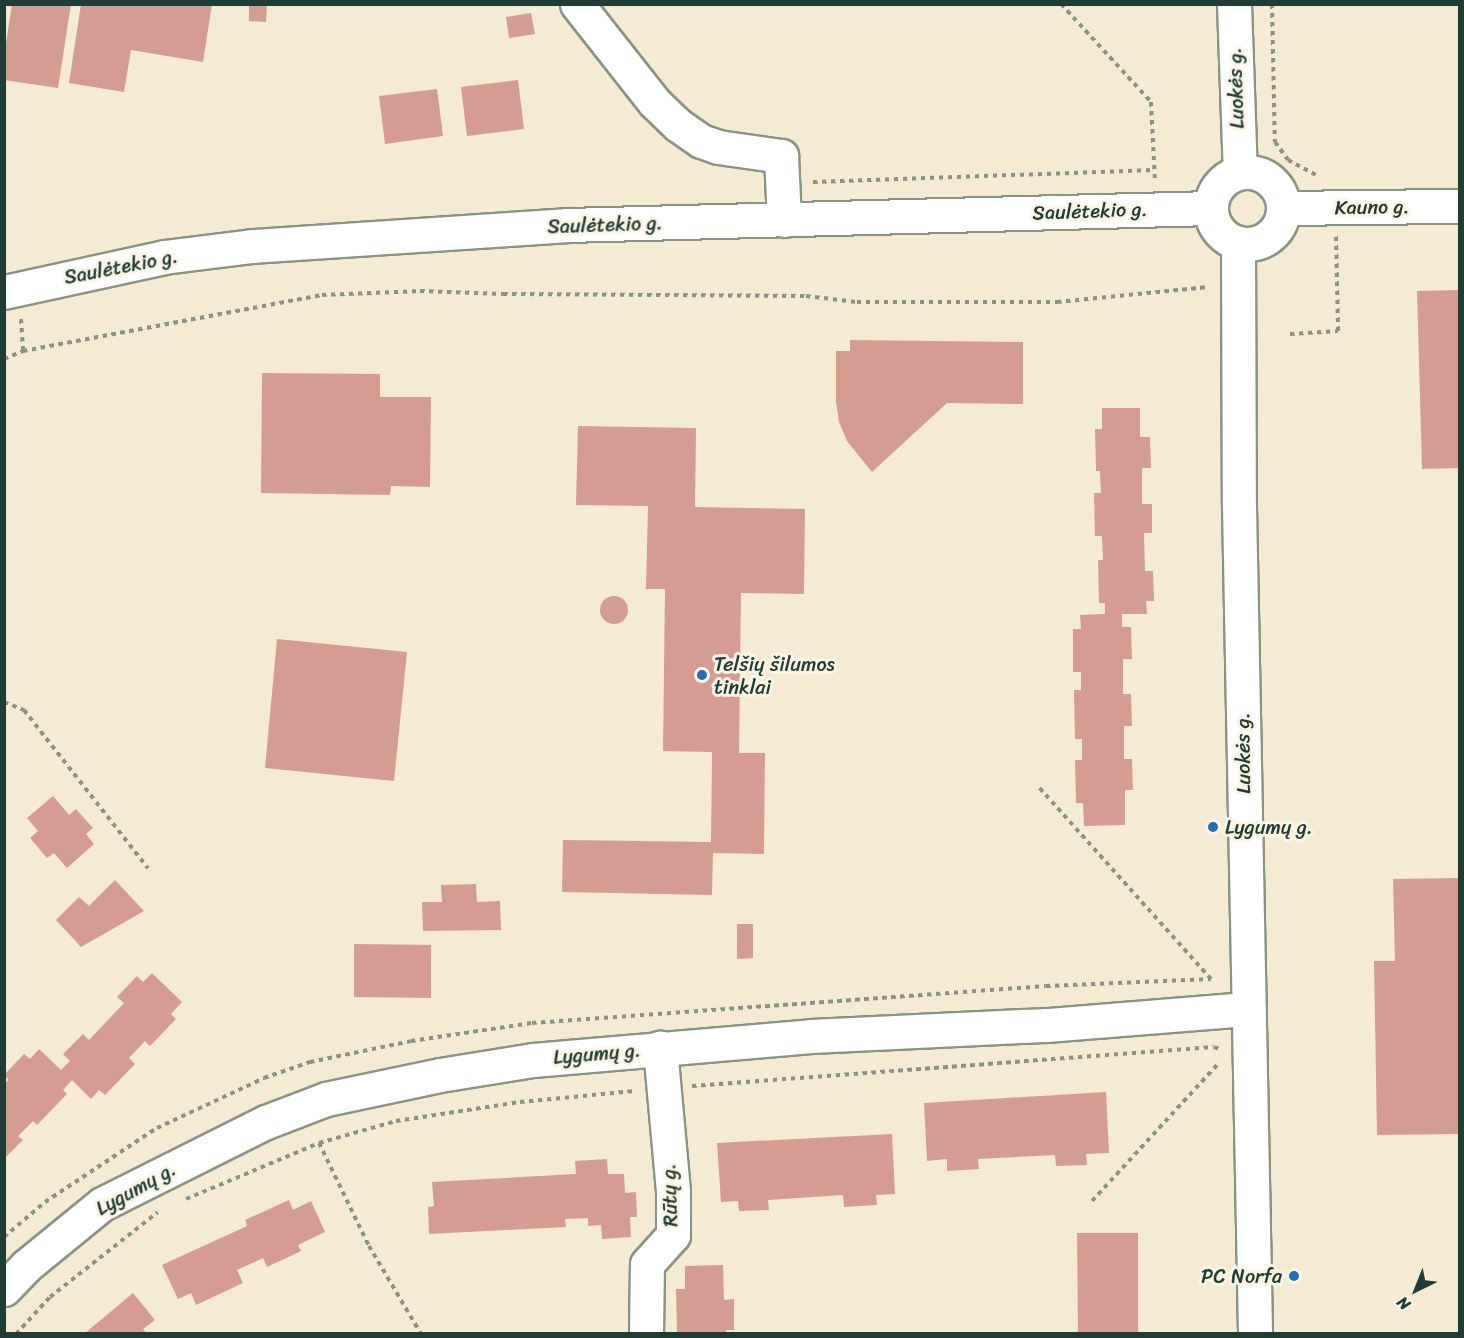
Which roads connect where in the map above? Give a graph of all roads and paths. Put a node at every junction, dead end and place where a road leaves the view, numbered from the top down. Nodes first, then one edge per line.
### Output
1 (577, 4) edge
2 (1061, 4) edge
3 (1234, 4) edge
4 (1272, 4) edge
5 (1154, 170) junction
6 (1240, 172) junction
7 (782, 183) junction
8 (1460, 206) edge
9 (1336, 207) junction
10 (1210, 208) junction
11 (1284, 208) junction
12 (1159, 209) junction
13 (784, 220) junction
14 (1238, 244) junction
15 (1238, 284) junction
16 (4, 292) edge
17 (1290, 334) dead end
18 (4, 359) edge
19 (4, 702) edge
20 (148, 868) dead end
21 (1248, 1009) junction
22 (660, 1048) junction
23 (319, 1143) dead end
24 (4, 1289) edge
25 (421, 1334) edge
26 (646, 1334) edge
27 (1255, 1334) edge

1 - 7 street
2 - 5 path
3 - 6 street, Luokės g.
4 - 9 path
5 - 7 path
5 - 12 path
6 - 10 street
6 - 11 street
7 - 13 street
8 - 9 street, Kauno g.
9 - 11 street, Kauno g.
9 - 17 path
10 - 12 street, Saulėtekio g.
10 - 14 street
11 - 14 street
12 - 13 street, Saulėtekio g.
13 - 16 street, Saulėtekio g.
14 - 15 street, Luokės g.
15 - 18 path
15 - 21 street, Luokės g.
19 - 20 path
21 - 22 street, Lygumų g.
21 - 27 street, Luokės g.
22 - 24 street, Lygumų g.
22 - 26 street, Rūtų g.
23 - 25 path

